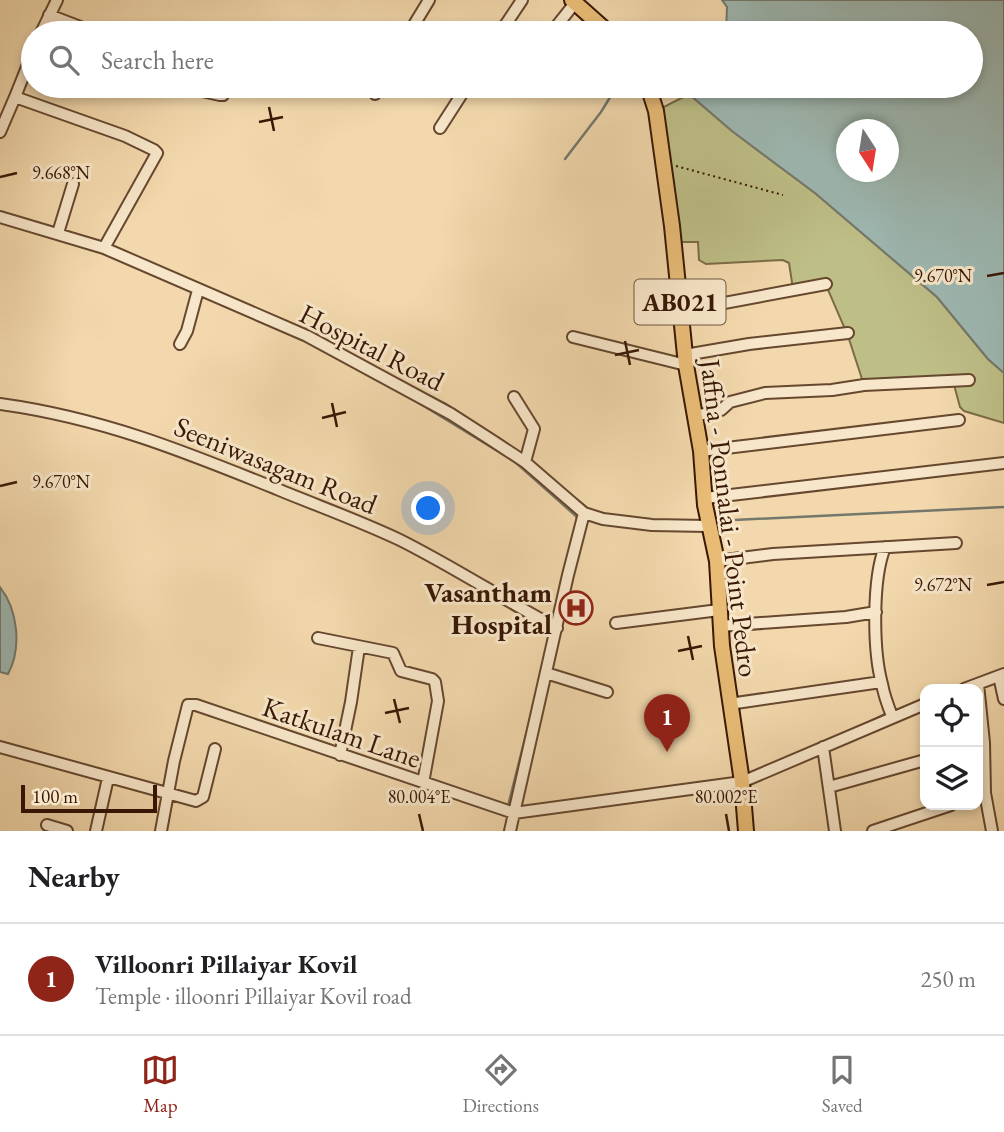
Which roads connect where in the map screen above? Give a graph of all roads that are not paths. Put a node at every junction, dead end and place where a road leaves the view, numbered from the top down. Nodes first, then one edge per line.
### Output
1 (57, 0) edge
2 (429, 0) edge
3 (522, 0) edge
4 (573, 1) edge
5 (49, 15) junction
6 (46, 21) edge
7 (65, 21) edge
8 (417, 21) edge
9 (508, 21) edge
10 (559, 21) edge
11 (596, 21) edge
12 (21, 82) edge
13 (15, 97) junction
14 (459, 98) edge
15 (652, 98) edge
16 (440, 128) dead end
17 (0, 132) edge
18 (74, 184) dead end
19 (0, 217) edge
20 (58, 233) junction
21 (104, 248) junction
22 (826, 284) dead end
23 (198, 290) junction
24 (681, 311) junction
25 (848, 334) dead end
26 (573, 337) dead end
27 (180, 344) dead end
28 (686, 360) junction
29 (969, 380) dead end
30 (514, 397) dead end
31 (526, 398) dead end
32 (0, 404) edge
33 (526, 415) junction
34 (695, 416) junction
35 (958, 420) dead end
36 (701, 451) junction
37 (525, 462) junction
38 (1004, 463) edge
39 (705, 498) junction
40 (584, 513) junction
41 (708, 526) junction
42 (956, 543) dead end
43 (885, 547) junction
44 (717, 561) junction
45 (876, 612) junction
46 (719, 617) junction
47 (617, 622) dead end
48 (557, 628) junction
49 (318, 638) dead end
50 (359, 647) junction
51 (546, 673) junction
52 (1001, 675) edge
53 (881, 682) junction
54 (978, 684) edge
55 (607, 692) dead end
56 (1004, 699) edge
57 (729, 704) junction
58 (920, 706) edge
59 (892, 716) junction
60 (0, 747) edge
61 (823, 747) junction
62 (215, 749) dead end
63 (340, 755) junction
64 (920, 761) edge
65 (108, 778) junction
66 (742, 782) junction
67 (423, 783) junction
68 (829, 787) junction
69 (168, 794) junction
70 (983, 802) edge
71 (936, 810) edge
72 (514, 813) junction
73 (47, 825) dead end
74 (67, 831) edge
75 (96, 831) edge
76 (161, 831) edge
77 (510, 831) edge
78 (746, 831) edge
79 (835, 831) edge
80 (873, 831) edge
81 (992, 831) edge

1 - 5 street
2 - 8 street
3 - 9 street
4 - 10 street
4 - 11 main road
5 - 6 street
5 - 7 street
12 - 13 street
13 - 17 street
13 - 21 street
14 - 16 street
15 - 24 main road, Jaffna - Ponnalai - Point Pedro / AB021
18 - 20 street
19 - 20 street, Hospital Road
20 - 21 street, Hospital Road
21 - 23 street, Hospital Road
22 - 24 street
23 - 27 street
23 - 37 street, Hospital Road
24 - 28 main road, Jaffna - Ponnalai - Point Pedro / AB021
25 - 28 street
26 - 28 street
28 - 34 main road, Jaffna - Ponnalai - Point Pedro / AB021
29 - 34 street
30 - 33 street
31 - 33 street
32 - 48 street, Seeniwasagam Road
33 - 37 street
34 - 36 main road, Jaffna - Ponnalai - Point Pedro / AB021
35 - 36 street
36 - 39 main road, Jaffna - Ponnalai - Point Pedro / AB021
37 - 40 street, Hospital Road
38 - 39 street
39 - 41 main road, Jaffna - Ponnalai - Point Pedro / AB021
40 - 41 street, Hospital Road
40 - 48 street
41 - 44 main road, Jaffna - Ponnalai - Point Pedro / AB021
42 - 43 street
43 - 44 street
43 - 45 street
44 - 46 main road, Jaffna - Ponnalai - Point Pedro / AB021
45 - 46 street
45 - 53 street
46 - 47 street
46 - 57 main road, Jaffna - Ponnalai - Point Pedro / AB021
48 - 51 street
49 - 50 street
50 - 63 street
50 - 67 street
51 - 55 street
51 - 72 street
52 - 54 street
52 - 56 street
53 - 57 street
53 - 59 street
57 - 66 main road, Jaffna - Ponnalai - Point Pedro / AB021
58 - 59 street
59 - 61 street
60 - 65 street
61 - 66 street
61 - 68 street
62 - 69 street
63 - 67 street, Katkulam Lane
63 - 69 street, Katkulam Lane
64 - 68 street
65 - 69 street
65 - 75 street
66 - 72 street
66 - 78 main road, Jaffna - Ponnalai - Point Pedro / AB021
67 - 72 street, Katkulam Lane
68 - 79 street
69 - 76 street
70 - 81 street
71 - 80 street
72 - 77 street
73 - 74 street

